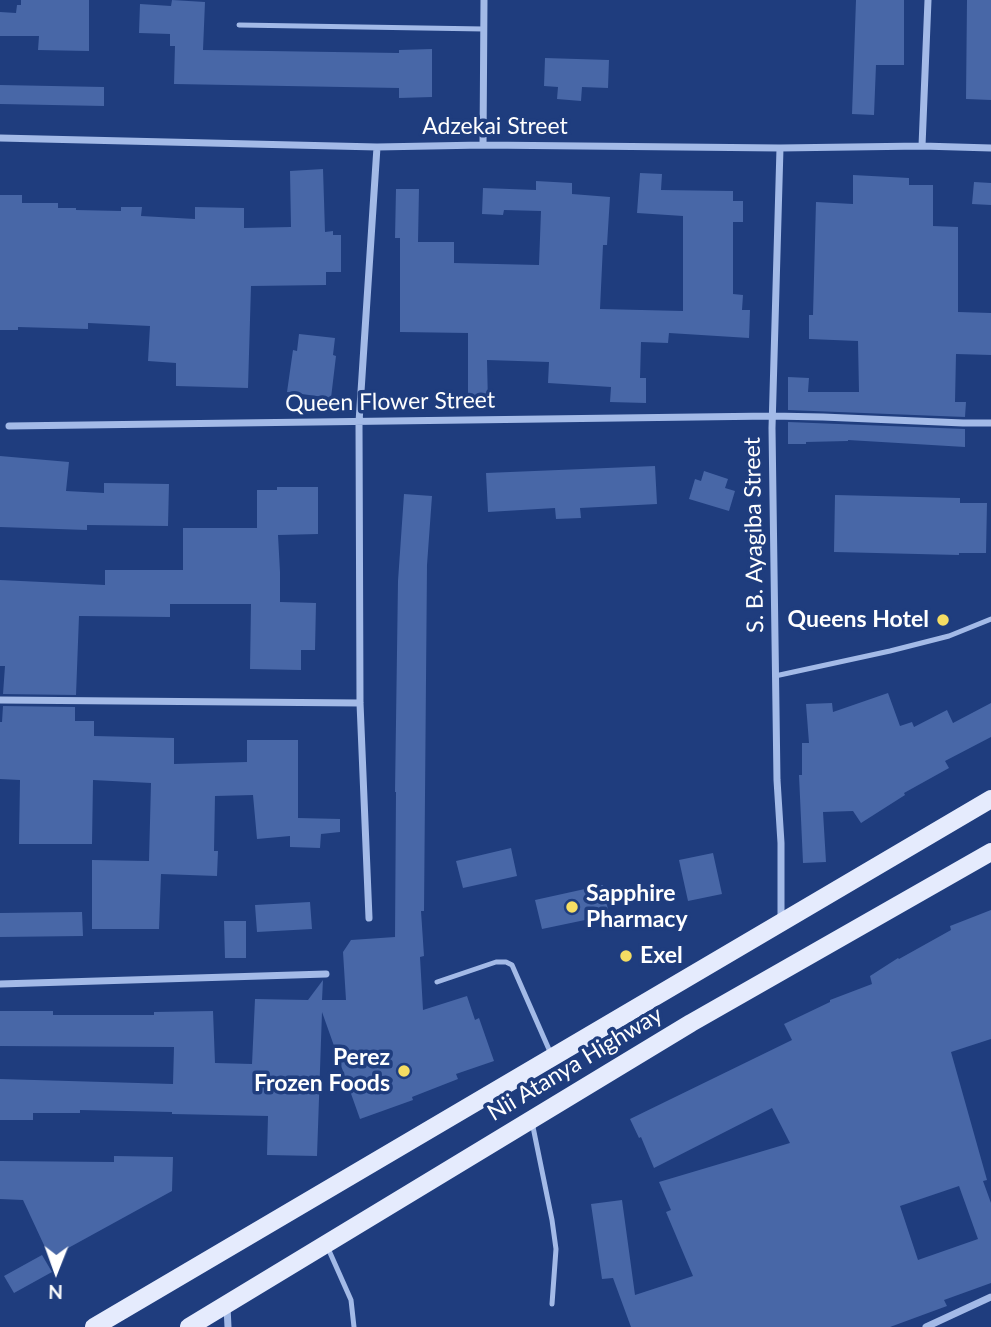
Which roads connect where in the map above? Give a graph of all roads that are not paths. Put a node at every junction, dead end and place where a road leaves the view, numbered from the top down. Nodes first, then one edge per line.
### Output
1 (484, 0) edge
2 (928, 0) edge
3 (239, 25) dead end
4 (484, 29) junction
5 (0, 138) edge
6 (483, 145) junction
7 (922, 146) junction
8 (377, 147) junction
9 (780, 148) junction
10 (991, 148) edge
11 (772, 416) junction
12 (359, 422) junction
13 (991, 423) edge
14 (9, 426) dead end
15 (991, 619) edge
16 (775, 676) junction
17 (0, 699) edge
18 (360, 703) junction
19 (991, 799) edge
20 (991, 852) edge
21 (369, 918) dead end
22 (781, 922) junction
23 (326, 974) dead end
24 (437, 982) dead end
25 (0, 984) edge
26 (553, 1057) junction
27 (531, 1119) junction
28 (326, 1243) junction
29 (991, 1297) edge
30 (227, 1303) junction
31 (552, 1304) dead end
32 (94, 1327) edge
33 (189, 1327) edge
34 (228, 1327) edge
35 (354, 1327) edge
36 (926, 1327) edge

1 - 4 street
2 - 7 street
3 - 4 lane
4 - 6 street
5 - 8 street, Adzekai Street
6 - 8 street, Adzekai Street
6 - 9 street, Adzekai Street
7 - 9 street, Adzekai Street
7 - 10 street, Adzekai Street
8 - 12 street
9 - 11 street, S. B. Ayagiba Street
11 - 12 street, Queen Flower Street
11 - 13 street, Queen Flower Street
11 - 16 street, S. B. Ayagiba Street
12 - 14 street, Queen Flower Street
12 - 18 street
15 - 16 lane
16 - 22 street, S. B. Ayagiba Street
17 - 18 street
18 - 21 street
19 - 22 main road
20 - 27 main road, Nii Atanya Highway
22 - 26 main road
23 - 25 street
24 - 26 lane
26 - 32 main road
27 - 28 main road, Nii Atanya Highway
27 - 31 lane
28 - 30 main road, Nii Atanya Highway
28 - 35 lane
29 - 36 street
30 - 33 main road, Nii Atanya Highway
30 - 34 street

